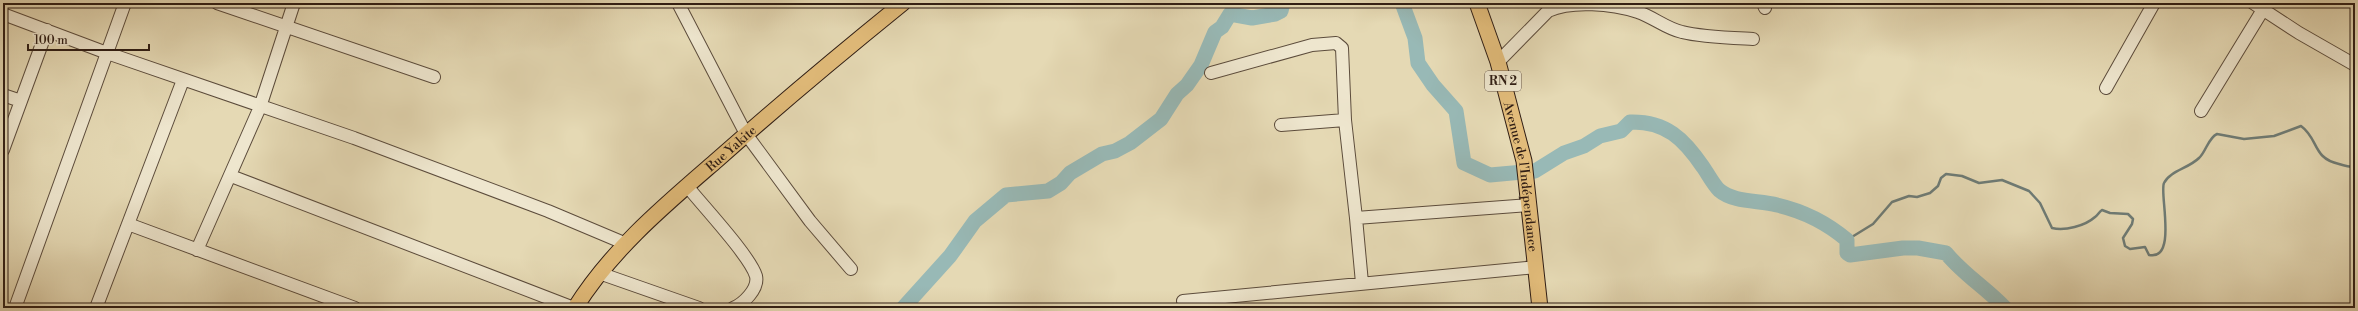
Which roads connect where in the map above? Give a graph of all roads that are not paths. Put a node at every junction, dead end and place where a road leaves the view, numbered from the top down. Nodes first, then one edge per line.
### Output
1 (125, 3) edge
2 (217, 3) edge
3 (294, 3) edge
4 (678, 3) edge
5 (903, 3) edge
6 (1478, 3) edge
7 (2154, 3) edge
8 (2253, 3) edge
9 (2265, 6) edge
10 (3, 14) edge
11 (285, 26) junction
12 (47, 30) junction
13 (1753, 39) dead end
14 (106, 53) junction
15 (1498, 62) junction
16 (2355, 65) edge
17 (1211, 73) dead end
18 (434, 77) dead end
19 (182, 80) junction
20 (2106, 88) dead end
21 (3, 95) edge
22 (21, 101) junction
23 (260, 107) junction
24 (2201, 111) dead end
25 (1346, 120) junction
26 (1281, 125) dead end
27 (746, 134) junction
28 (3, 150) edge
29 (230, 176) junction
30 (686, 186) junction
31 (1530, 205) junction
32 (1356, 218) junction
33 (128, 224) junction
34 (624, 243) junction
35 (197, 250) junction
36 (1536, 267) junction
37 (851, 269) dead end
38 (599, 273) junction
39 (1362, 283) junction
40 (1183, 301) dead end
41 (15, 308) edge
42 (96, 308) edge
43 (355, 308) edge
44 (574, 308) edge
45 (699, 308) edge
46 (733, 308) edge
47 (1540, 308) edge

1 - 14 street
2 - 11 street
3 - 11 street
4 - 27 street
5 - 27 main road, Rue Yakite
6 - 15 main road, Avenue de l'Indépendance / RN 2
7 - 20 street
8 - 9 street
9 - 16 street
9 - 24 street
10 - 12 street
11 - 18 street
11 - 23 street
12 - 14 street
12 - 22 street
13 - 15 street
14 - 19 street
14 - 41 street
15 - 31 main road, Avenue de l'Indépendance / RN 2
17 - 25 street
19 - 23 street
19 - 33 street
21 - 22 street
22 - 28 street
23 - 29 street
23 - 34 street
25 - 26 street
25 - 32 street
27 - 30 main road, Rue Yakite
27 - 37 street
29 - 35 street
29 - 44 street
30 - 34 main road, Rue Yakite
30 - 46 street
31 - 32 street
31 - 36 main road, Avenue de l'Indépendance / RN 2
32 - 39 street
33 - 35 street
33 - 42 street
34 - 38 main road, Rue Yakite
35 - 43 street
36 - 39 street
36 - 47 main road, Avenue de l'Indépendance / RN 2
38 - 44 main road, Rue Yakite
38 - 45 street
39 - 40 street

